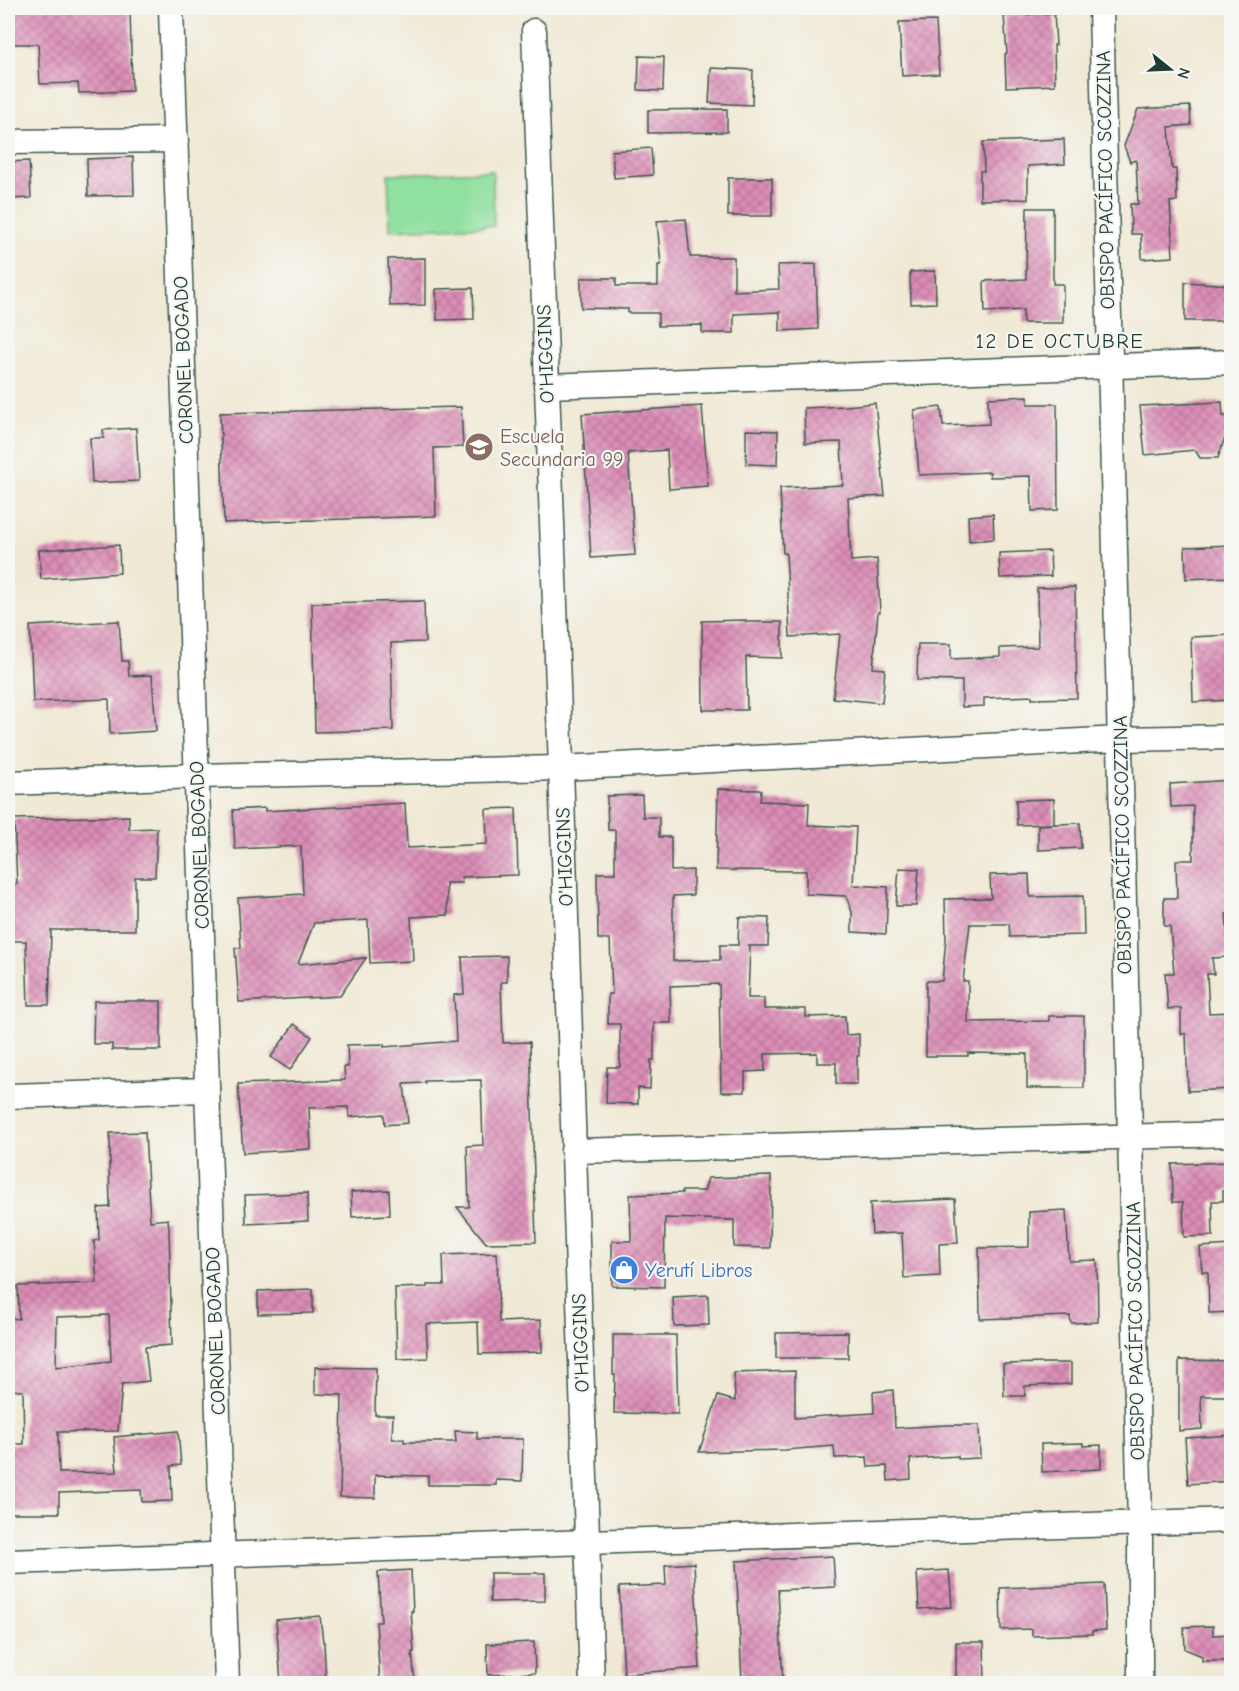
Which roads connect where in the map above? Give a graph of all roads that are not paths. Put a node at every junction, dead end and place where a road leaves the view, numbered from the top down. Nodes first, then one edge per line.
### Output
1 (171, 8) edge
2 (1101, 8) edge
3 (534, 31) dead end
4 (176, 140) junction
5 (8, 142) edge
6 (1232, 362) edge
7 (1110, 367) junction
8 (546, 386) junction
9 (1232, 737) edge
10 (1119, 739) junction
11 (561, 768) junction
12 (198, 776) junction
13 (8, 783) edge
14 (207, 1090) junction
15 (8, 1096) edge
16 (1232, 1134) edge
17 (1130, 1136) junction
18 (573, 1151) junction
19 (1232, 1520) edge
20 (1140, 1523) junction
21 (587, 1541) junction
22 (223, 1554) junction
23 (8, 1562) edge
24 (227, 1683) edge
25 (592, 1683) edge
26 (1140, 1683) edge

1 - 4 street, CORONEL BOGADO
2 - 7 street, OBISPO PACÍFICO SCOZZINA
3 - 8 street, O'HIGGINS
4 - 5 street
4 - 12 street, CORONEL BOGADO
6 - 7 street
7 - 8 street
7 - 10 street, OBISPO PACÍFICO SCOZZINA
8 - 11 street, O'HIGGINS
9 - 10 street
10 - 11 street
10 - 17 street, OBISPO PACÍFICO SCOZZINA
11 - 12 street
11 - 18 street, O'HIGGINS
12 - 13 street
12 - 14 street, CORONEL BOGADO
14 - 15 street
14 - 22 street, CORONEL BOGADO
16 - 17 street
17 - 18 street
17 - 20 street, OBISPO PACÍFICO SCOZZINA
18 - 21 street, O'HIGGINS
19 - 20 street
20 - 21 street
20 - 26 street, OBISPO PACÍFICO SCOZZINA
21 - 22 street
21 - 25 street, O'HIGGINS
22 - 23 street
22 - 24 street, CORONEL BOGADO

